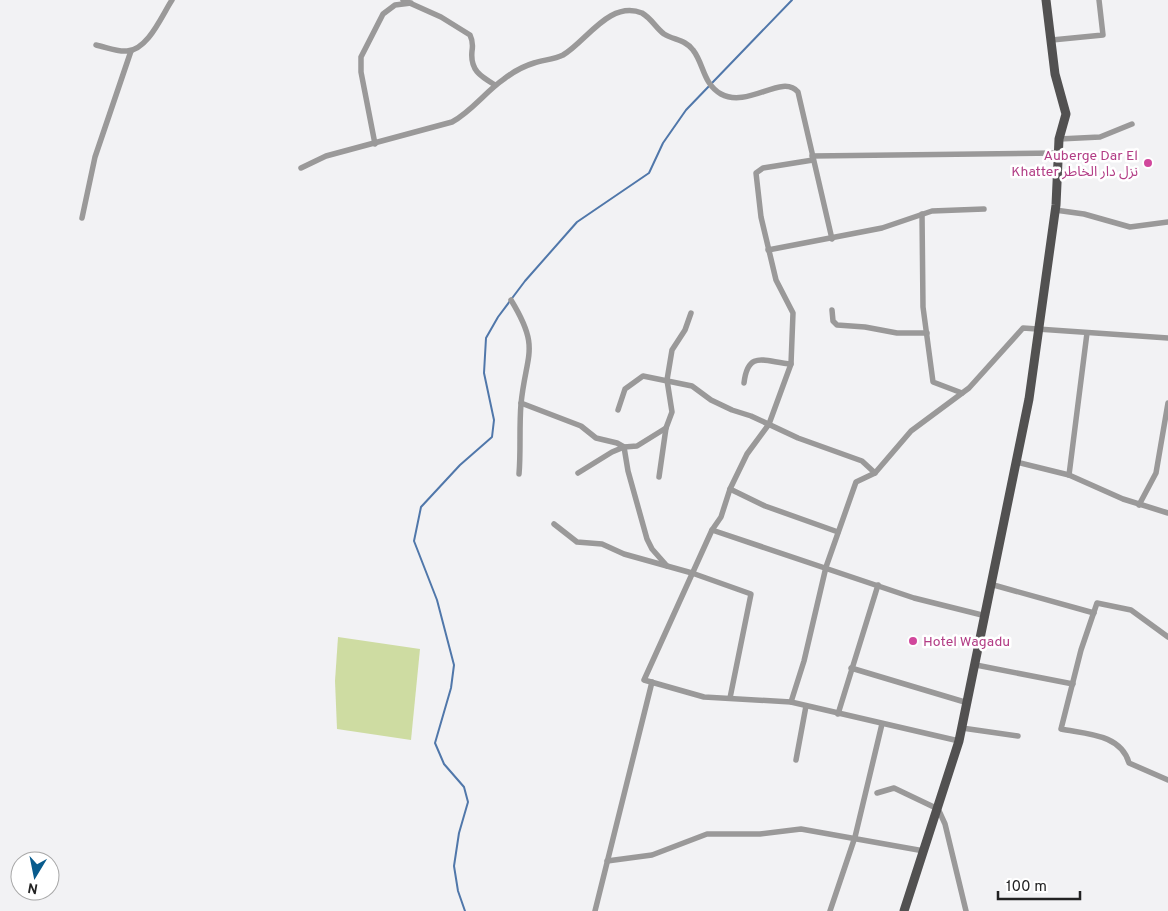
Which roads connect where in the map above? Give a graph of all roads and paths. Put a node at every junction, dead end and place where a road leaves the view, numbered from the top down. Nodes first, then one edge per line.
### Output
1 (172, 0) edge
2 (403, 0) edge
3 (1046, 0) edge
4 (1099, 0) edge
5 (411, 3) junction
6 (1052, 40) junction
7 (96, 45) dead end
8 (131, 51) junction
9 (495, 85) junction
10 (1132, 124) dead end
11 (1058, 138) junction
12 (375, 144) junction
13 (1058, 154) junction
14 (813, 158) junction
15 (301, 168) dead end
16 (984, 209) dead end
17 (1055, 210) junction
18 (922, 214) junction
19 (82, 218) dead end
20 (1168, 222) edge
21 (832, 239) junction
22 (768, 250) junction
23 (511, 300) dead end
24 (832, 310) dead end
25 (691, 313) dead end
26 (1039, 329) junction
27 (927, 333) junction
28 (1087, 334) junction
29 (1168, 338) edge
30 (791, 364) junction
31 (667, 380) junction
32 (744, 384) dead end
33 (962, 393) junction
34 (521, 403) junction
35 (1168, 403) edge
36 (618, 410) dead end
37 (769, 424) junction
38 (666, 428) junction
39 (624, 447) junction
40 (1016, 462) junction
41 (875, 473) junction
42 (519, 474) dead end
43 (578, 474) dead end
44 (1069, 475) junction
45 (659, 477) dead end
46 (730, 488) junction
47 (1139, 505) junction
48 (1168, 512) edge
49 (554, 524) dead end
50 (712, 530) junction
51 (838, 532) junction
52 (667, 566) junction
53 (826, 567) junction
54 (692, 573) junction
55 (990, 584) junction
56 (878, 585) junction
57 (1094, 613) junction
58 (986, 616) junction
59 (1168, 637) edge
60 (976, 665) junction
61 (851, 668) junction
62 (652, 682) junction
63 (1073, 684) junction
64 (730, 698) junction
65 (791, 702) junction
66 (968, 703) junction
67 (806, 706) junction
68 (838, 714) junction
69 (882, 724) junction
70 (962, 728) junction
71 (1018, 736) dead end
72 (959, 741) junction
73 (796, 760) dead end
74 (1168, 780) edge
75 (877, 793) dead end
76 (938, 809) junction
77 (855, 837) junction
78 (924, 851) junction
79 (607, 861) junction
80 (595, 911) edge
81 (830, 911) edge
82 (904, 911) edge
83 (966, 911) edge

1 - 8 street
2 - 5 street
3 - 6 main road
4 - 6 street
5 - 9 street
5 - 12 street
6 - 11 main road
7 - 8 street
8 - 19 street
9 - 12 street
9 - 14 street
10 - 11 street
11 - 13 main road
12 - 15 street
13 - 14 street
13 - 17 main road
14 - 21 street
14 - 22 street
16 - 18 street
17 - 20 street
17 - 26 main road
18 - 21 street
18 - 27 street
21 - 22 street
22 - 30 street
23 - 34 street
24 - 27 street
25 - 31 street
26 - 28 street
26 - 33 street
26 - 40 main road
27 - 33 street
28 - 29 street
28 - 44 street
30 - 32 street
30 - 37 street
31 - 36 street
31 - 37 street
31 - 38 street
33 - 41 street
34 - 39 street
34 - 42 street
35 - 47 street
37 - 41 street
37 - 46 street
38 - 39 street
38 - 45 street
39 - 43 street
39 - 52 street
40 - 44 street
40 - 55 main road
41 - 51 street
44 - 47 street
46 - 50 street
46 - 51 street
47 - 48 street
49 - 52 street
50 - 53 street
50 - 54 street
51 - 53 street
52 - 54 street
53 - 56 street
53 - 65 street
54 - 62 street
54 - 64 street
55 - 57 street
55 - 58 main road
56 - 58 street
56 - 61 street
57 - 59 street
57 - 63 street
58 - 60 main road
60 - 63 street
60 - 66 main road
61 - 66 street
61 - 68 street
62 - 64 street
62 - 79 street
63 - 74 street
64 - 65 street
65 - 67 street
66 - 70 main road
67 - 68 street
67 - 73 street
68 - 69 street
69 - 72 street
69 - 77 street
70 - 71 street
70 - 72 main road
72 - 76 main road
75 - 76 street
76 - 78 main road
76 - 83 street
77 - 78 street
77 - 79 street
77 - 81 street
78 - 82 main road
79 - 80 street

